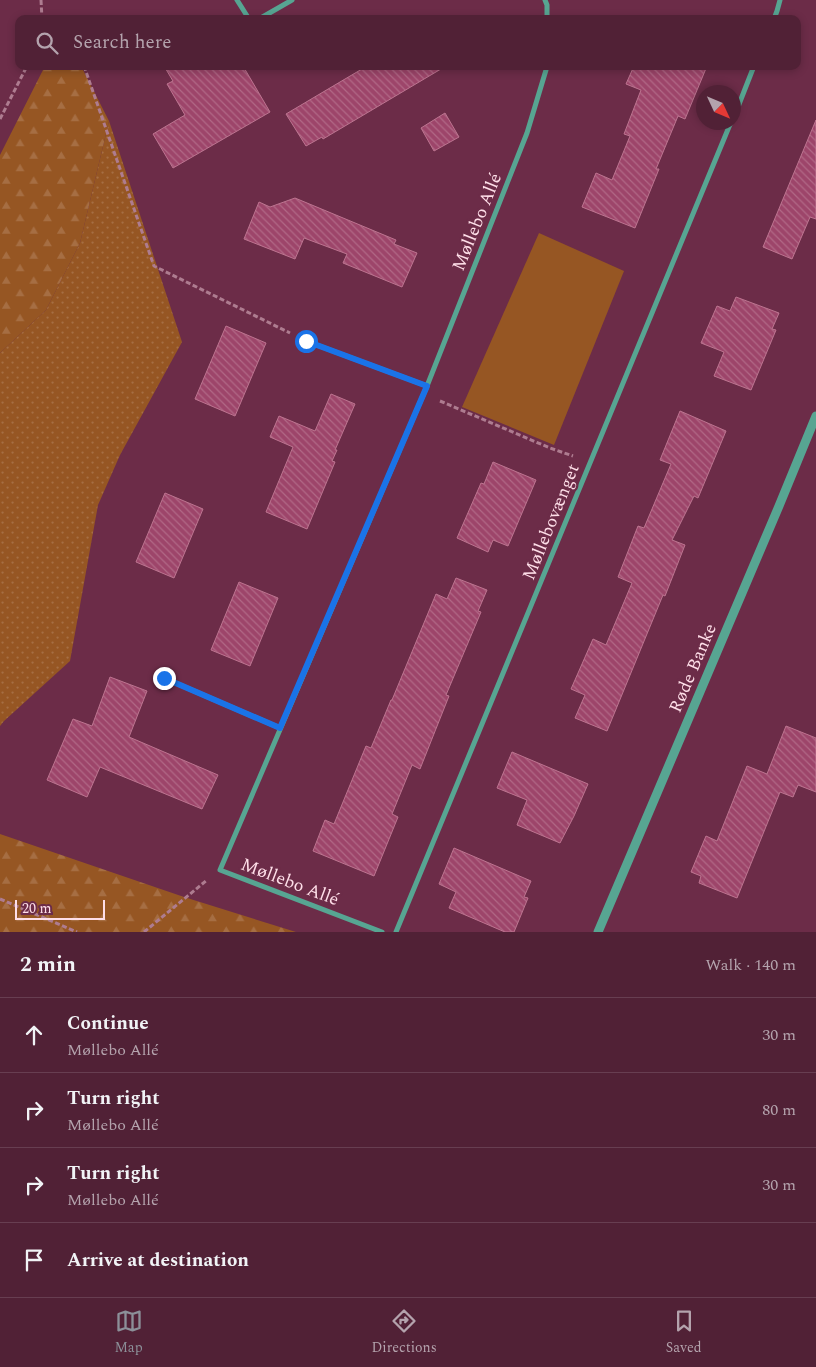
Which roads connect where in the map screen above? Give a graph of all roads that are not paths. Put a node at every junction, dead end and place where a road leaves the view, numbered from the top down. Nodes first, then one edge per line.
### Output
1 (237, 0) edge
2 (292, 0) edge
3 (545, 0) edge
4 (780, 0) edge
5 (246, 15) edge
6 (267, 15) edge
7 (546, 15) edge
8 (776, 15) edge
9 (545, 70) edge
10 (752, 70) edge
11 (741, 99) edge
12 (728, 130) edge
13 (306, 341) road end
14 (427, 386) junction
15 (816, 416) edge
16 (164, 678) dead end
17 (280, 728) junction
18 (382, 932) edge
19 (396, 932) edge
20 (598, 932) edge

1 - 5 street
2 - 6 street
3 - 7 street
4 - 8 street
9 - 14 street, Møllebo Allé
10 - 11 street
12 - 19 street, Møllebovænget
13 - 14 street
14 - 17 street, Møllebo Allé
15 - 20 street, Røde Banke
16 - 17 street
17 - 18 street, Møllebo Allé

